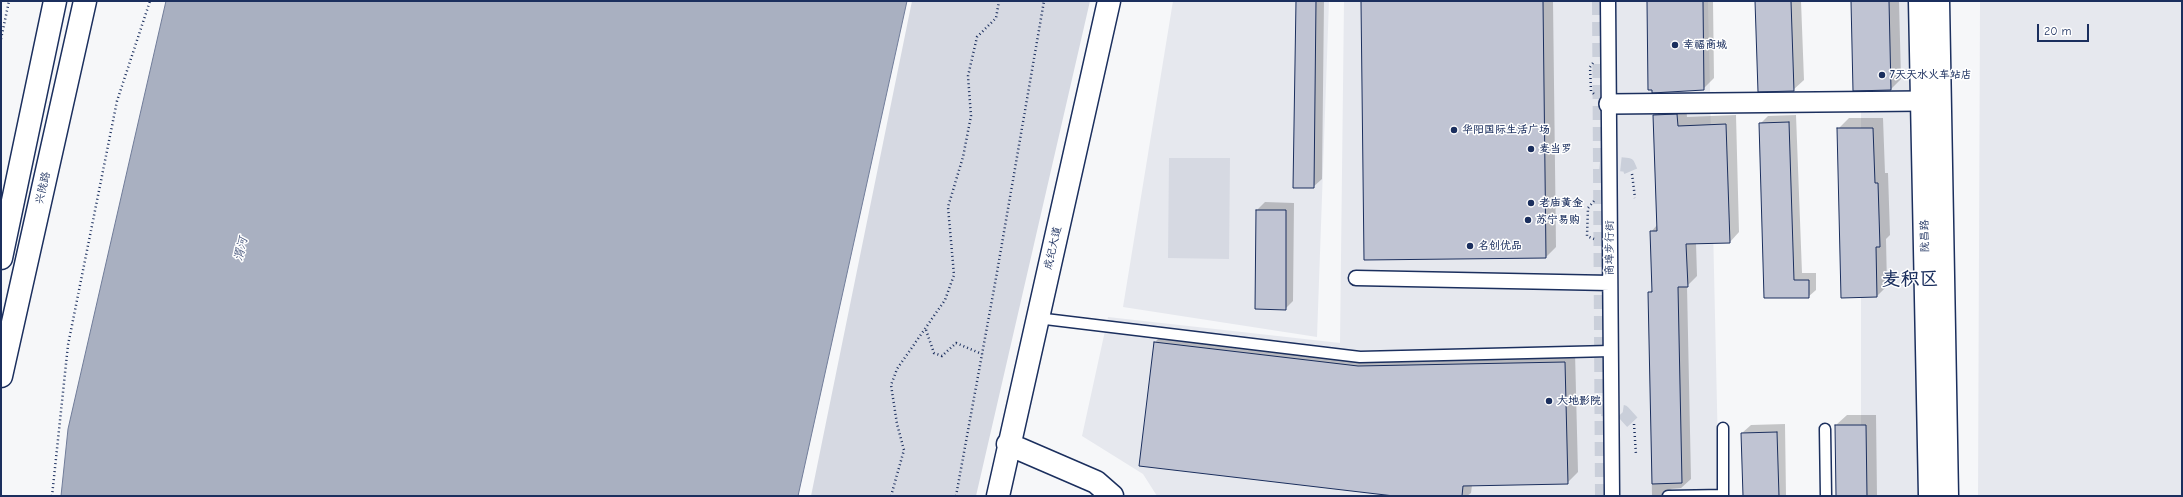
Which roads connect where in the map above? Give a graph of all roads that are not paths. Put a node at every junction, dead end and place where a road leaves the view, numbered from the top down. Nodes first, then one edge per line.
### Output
1 (55, 1) edge
2 (85, 1) edge
3 (1109, 1) edge
4 (1608, 1) edge
5 (1920, 1) edge
6 (1938, 1) edge
7 (1922, 101) junction
8 (1609, 104) junction
9 (1, 258) edge
10 (1356, 278) dead end
11 (1610, 283) junction
12 (1037, 318) junction
13 (1611, 351) junction
14 (1, 376) edge
15 (1723, 428) dead end
16 (1825, 429) dead end
17 (1008, 444) junction
18 (1723, 495) edge
19 (998, 496) edge
20 (1112, 496) edge
21 (1612, 496) edge
22 (1668, 496) edge
23 (1826, 496) edge
24 (1930, 496) edge
25 (1947, 496) edge

1 - 9 main road
2 - 14 main road, 兴陇路
3 - 12 main road, 成纪大道
4 - 8 street, 商埠步行街
5 - 7 main road, 陇昌路
6 - 25 main road, 陇昌路
7 - 8 street
7 - 24 main road, 陇昌路
8 - 11 street, 商埠步行街
10 - 11 street
11 - 13 street, 商埠步行街
12 - 13 lane
12 - 17 main road, 成纪大道
13 - 21 street, 商埠步行街
15 - 18 lane
16 - 23 lane
17 - 19 main road, 成纪大道
17 - 20 main road
18 - 22 lane

